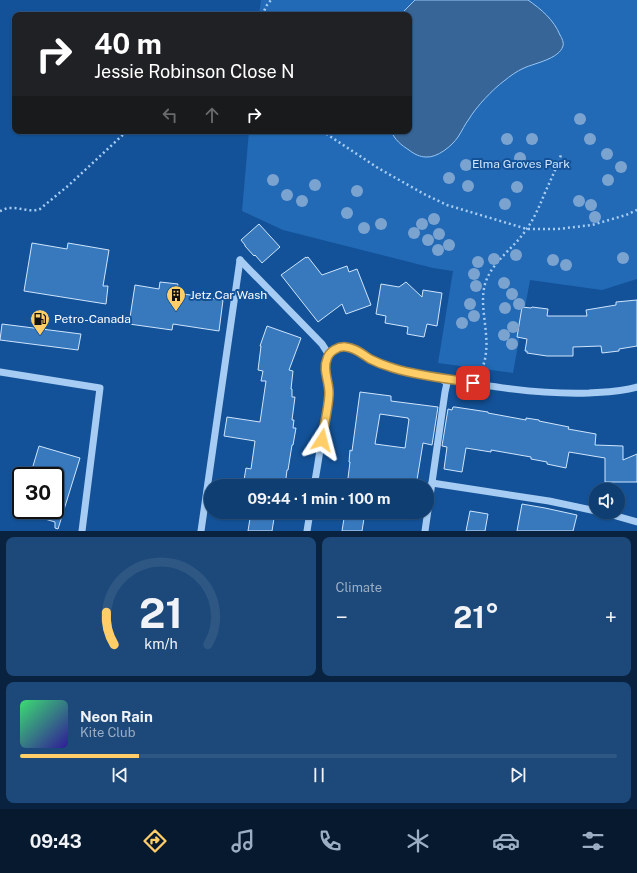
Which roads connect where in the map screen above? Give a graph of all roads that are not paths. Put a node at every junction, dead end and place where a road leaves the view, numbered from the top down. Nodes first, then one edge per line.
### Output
1 (329, 355) junction
2 (0, 372) edge
3 (440, 377) junction
4 (637, 387) edge
5 (315, 479) edge
6 (433, 479) edge
7 (434, 484) edge
8 (589, 510) edge
9 (309, 519) edge
10 (427, 519) edge
11 (625, 519) edge
12 (637, 522) edge
13 (82, 531) edge
14 (201, 531) edge
15 (307, 531) edge
16 (425, 531) edge

1 - 3 street
1 - 5 street
1 - 14 street
2 - 13 street
3 - 4 street
3 - 6 street
7 - 8 street
9 - 15 street
10 - 16 street
11 - 12 street

